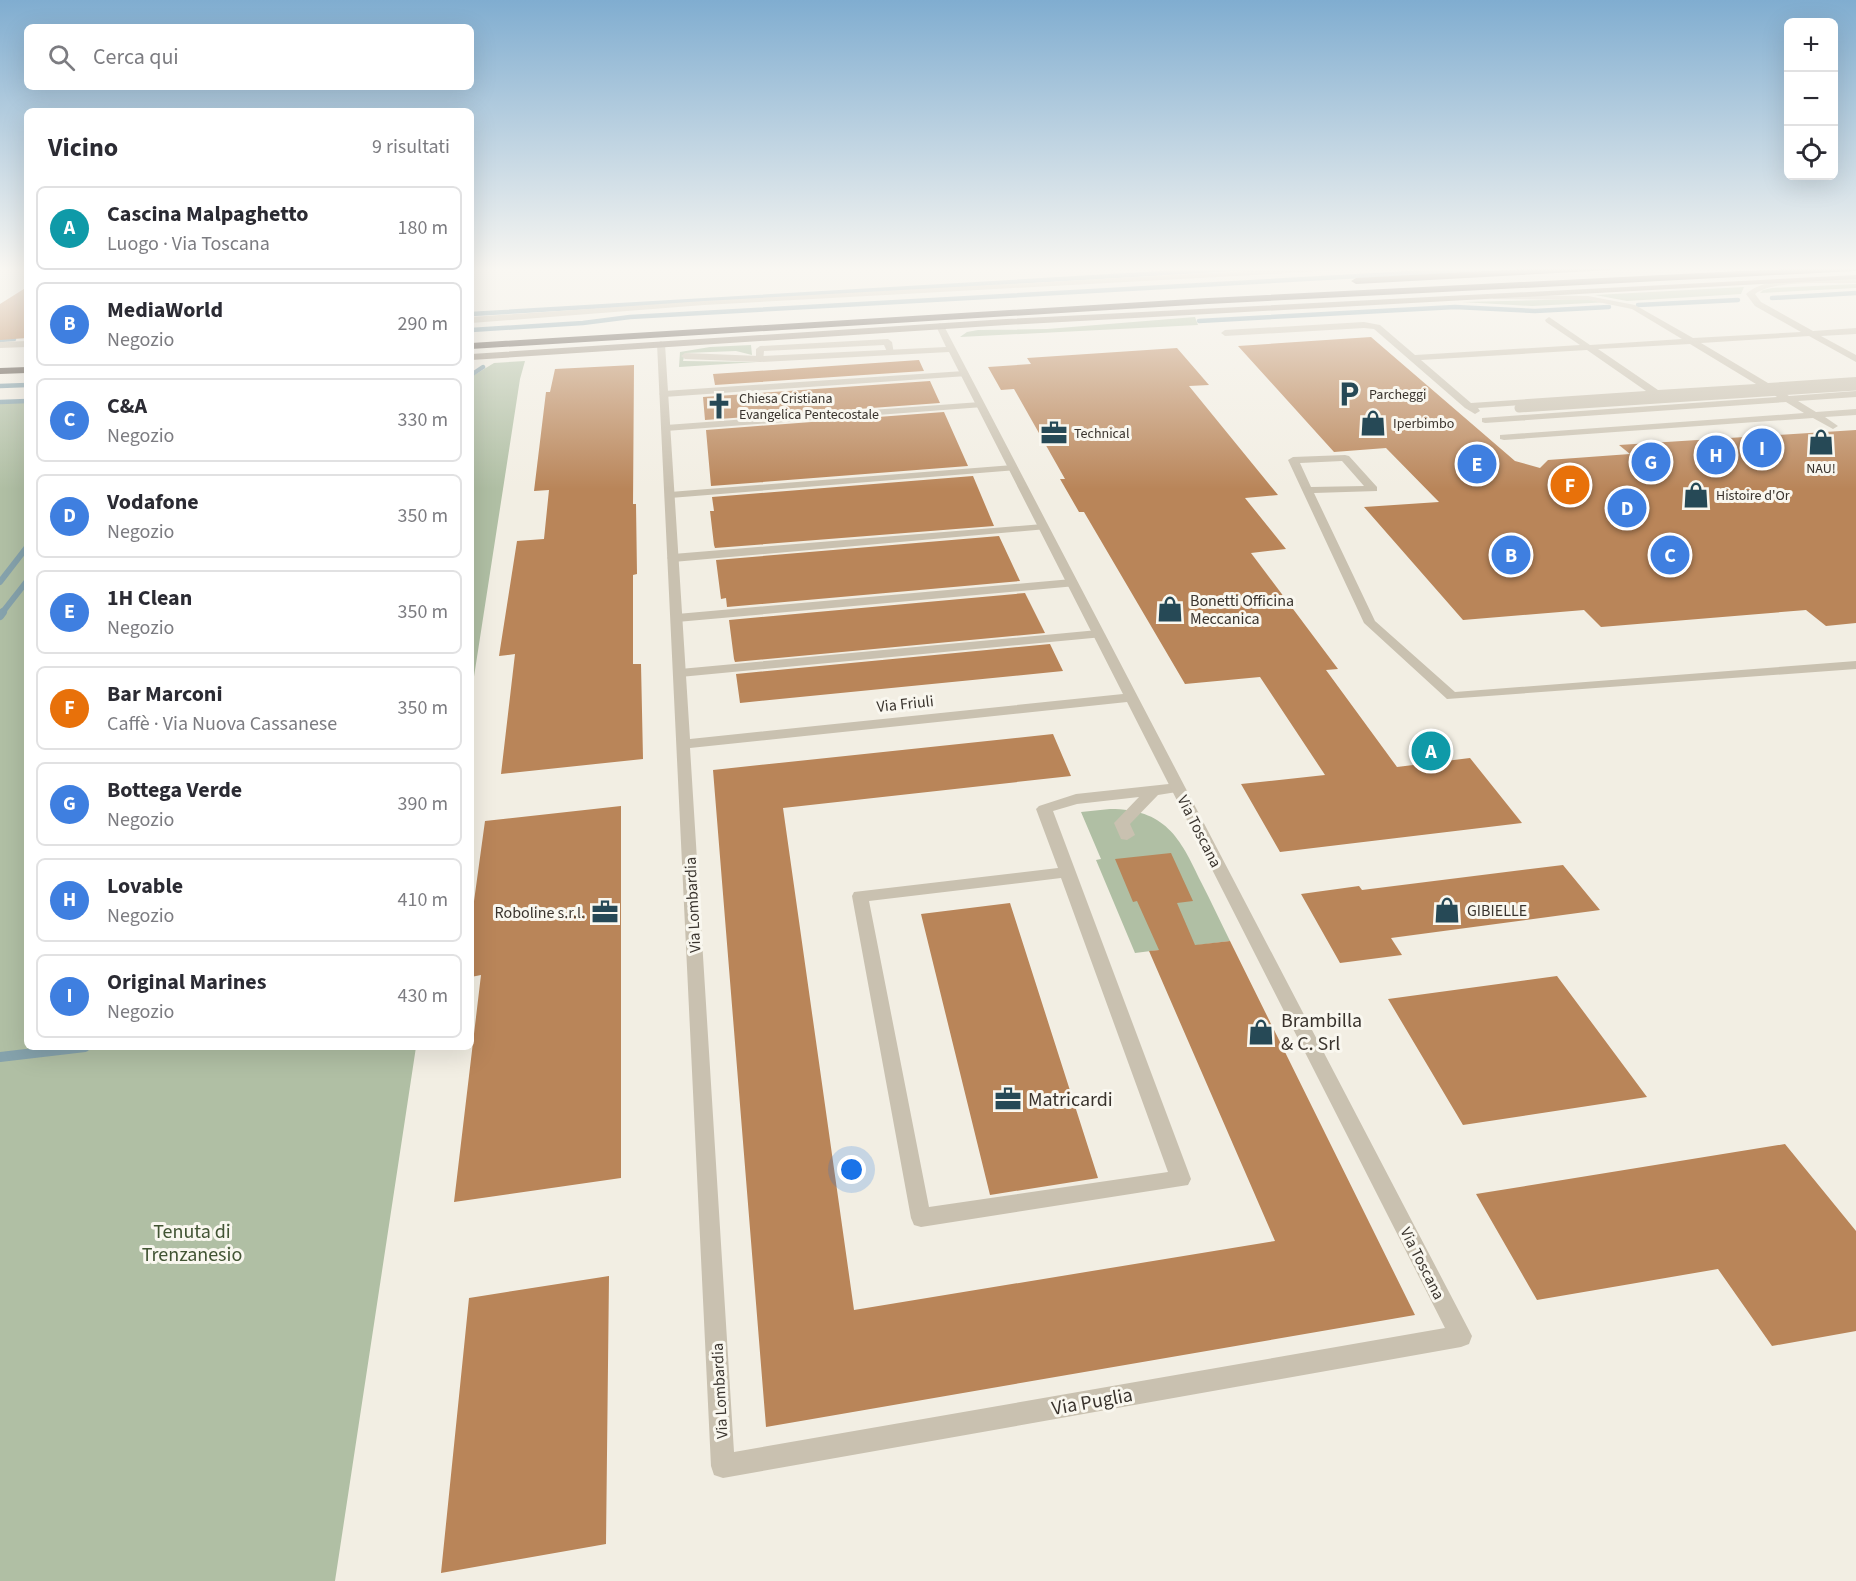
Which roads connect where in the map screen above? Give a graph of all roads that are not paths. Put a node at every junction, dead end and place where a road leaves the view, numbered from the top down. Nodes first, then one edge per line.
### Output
1 (556, 341) edge
2 (712, 341) edge
3 (947, 341) edge
4 (1393, 341) edge
5 (1564, 341) edge
6 (1580, 341) edge
7 (1691, 341) junction
8 (1695, 341) edge
9 (1822, 341) edge
10 (24, 344) edge
11 (662, 344) junction
12 (0, 345) edge
13 (474, 346) edge
14 (1589, 347) junction
15 (1574, 348) junction
16 (951, 349) junction
17 (685, 356) dead end
18 (474, 357) edge
19 (1413, 358) junction
20 (24, 359) edge
21 (1856, 359) edge
22 (0, 360) edge
23 (24, 370) edge
24 (0, 371) edge
25 (964, 374) junction
26 (24, 378) edge
27 (0, 379) edge
28 (1856, 380) edge
29 (1766, 386) junction
30 (1856, 386) edge
31 (1656, 393) junction
32 (664, 394) junction
33 (1640, 394) junction
34 (1856, 394) edge
35 (1787, 399) junction
36 (980, 405) junction
37 (1675, 406) junction
38 (1471, 408) junction
39 (1659, 408) junction
40 (1457, 411) dead end
41 (1856, 412) edge
42 (1815, 415) junction
43 (1485, 420) junction
44 (1700, 423) junction
45 (1683, 424) junction
46 (1833, 426) dead end
47 (666, 428) junction
48 (1499, 432) junction
49 (1715, 434) dead end
50 (1698, 435) dead end
51 (1517, 447) dead end
52 (1012, 468) junction
53 (1307, 490) junction
54 (670, 495) junction
55 (1043, 527) junction
56 (673, 558) junction
57 (1072, 583) junction
58 (677, 618) junction
59 (1098, 634) junction
60 (1856, 665) edge
61 (680, 673) junction
62 (1131, 697) junction
63 (683, 744) junction
64 (1178, 788) junction
65 (1153, 791) junction
66 (1126, 835) dead end
67 (1067, 872) junction
68 (1461, 1336) joint
69 (723, 1466) joint

1 - 13 highway
2 - 11 street
3 - 16 street, Via Toscana
4 - 19 street
5 - 15 street
6 - 14 street
7 - 8 street
7 - 14 street
7 - 29 street
9 - 21 street
10 - 12 street
11 - 18 street
11 - 32 street, Via Lombardia
14 - 15 street
14 - 31 street
15 - 19 street
15 - 33 street
16 - 17 street
16 - 25 street, Via Toscana
19 - 38 street
20 - 22 highway
23 - 24 highway
25 - 32 street
25 - 36 street, Via Toscana
26 - 27 highway
28 - 29 street
29 - 31 street
29 - 35 street
30 - 38 street, bridge
31 - 33 street
31 - 37 street
32 - 47 street, Via Lombardia
33 - 38 street
33 - 39 street
34 - 35 street
35 - 37 street
35 - 42 street
36 - 47 street
36 - 52 street, Via Toscana
37 - 39 street
37 - 44 street
38 - 40 street
38 - 43 street
39 - 43 street
39 - 45 street
41 - 42 street
42 - 44 street
42 - 46 street
43 - 48 street
44 - 45 street
44 - 49 street
45 - 48 street
45 - 50 street
47 - 54 street, Via Lombardia
48 - 51 street
52 - 54 street
52 - 55 street, Via Toscana
53 - 53 street
53 - 60 street
54 - 56 street, Via Lombardia
55 - 56 street
55 - 57 street, Via Toscana
56 - 58 street, Via Lombardia
57 - 58 street
57 - 59 street, Via Toscana
58 - 61 street, Via Lombardia
59 - 61 street
59 - 62 street, Via Toscana
61 - 63 street, Via Lombardia
62 - 63 street, Via Friuli
62 - 64 street, Via Toscana
63 - 69 street, Via Lombardia
64 - 65 street
64 - 68 street, Via Toscana
65 - 66 street
65 - 67 street
67 - 67 street
68 - 69 street, Via Puglia

